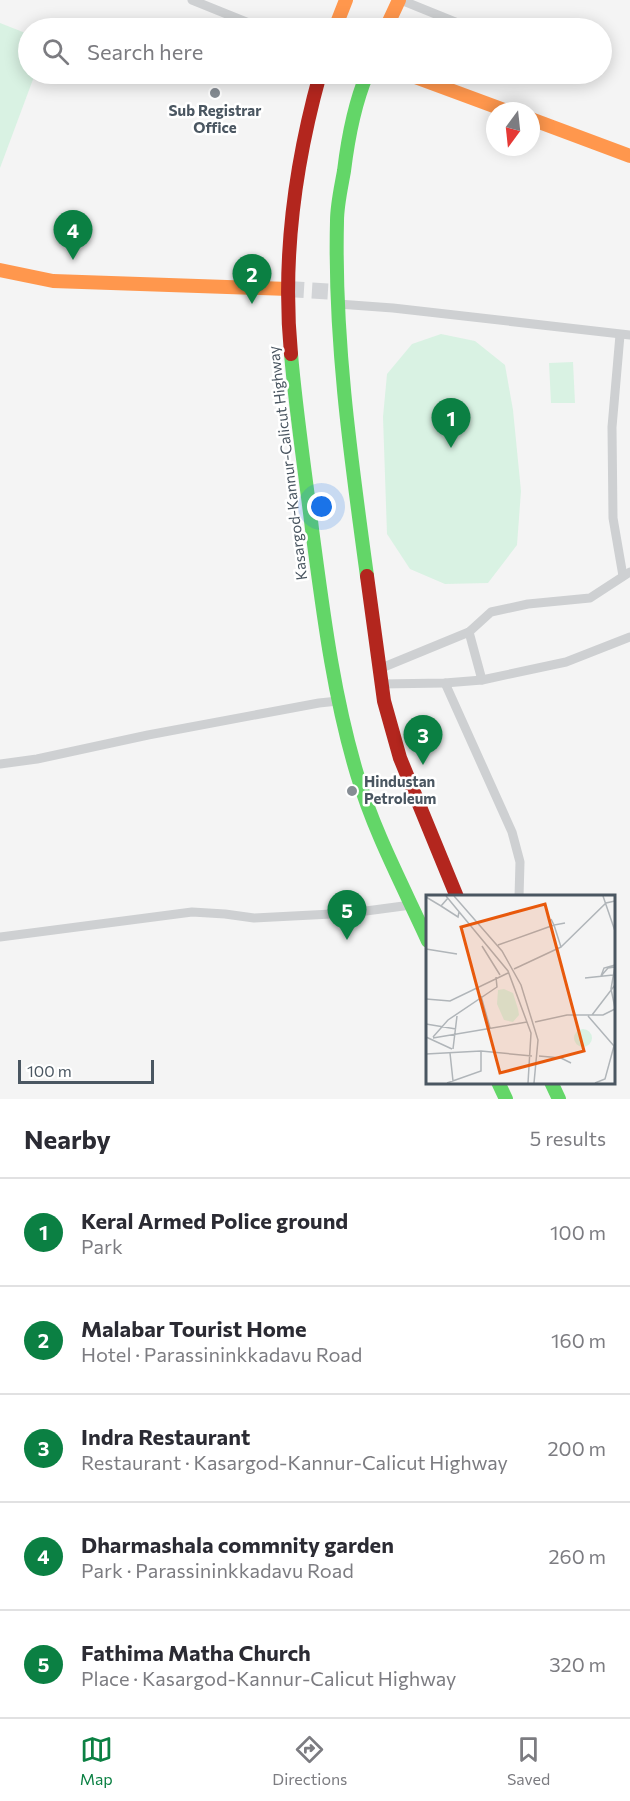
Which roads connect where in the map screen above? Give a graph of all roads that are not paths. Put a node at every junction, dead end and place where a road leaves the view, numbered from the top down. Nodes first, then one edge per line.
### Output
1 (192, 0) edge
2 (346, 0) edge
3 (400, 0) edge
4 (236, 18) edge
5 (339, 18) edge
6 (392, 18) edge
7 (445, 18) edge
8 (317, 84) edge
9 (363, 84) edge
10 (434, 84) edge
11 (486, 103) edge
12 (540, 122) edge
13 (630, 156) edge
14 (0, 270) edge
15 (288, 289) junction
16 (338, 304) junction
17 (625, 335) edge
18 (626, 574) edge
19 (469, 632) junction
20 (630, 637) edge
21 (379, 669) junction
22 (482, 680) junction
23 (445, 683) junction
24 (381, 684) junction
25 (338, 701) junction
26 (0, 764) edge
27 (456, 895) edge
28 (519, 895) edge
29 (411, 905) junction
30 (0, 937) edge
31 (426, 937) edge
32 (498, 1084) edge
33 (552, 1084) edge
34 (506, 1099) edge
35 (559, 1099) edge

1 - 4 street
2 - 5 main road
3 - 6 main road
3 - 7 street
8 - 15 main road, Kasargod-Kannur-Calicut Highway
9 - 16 main road
10 - 11 main road
12 - 13 main road
14 - 15 main road
15 - 25 main road, Kasargod-Kannur-Calicut Highway
16 - 17 street
16 - 21 main road
17 - 18 street
18 - 19 street
19 - 21 street
19 - 22 street
20 - 22 street
21 - 24 main road
22 - 23 street
23 - 24 street
23 - 28 street
24 - 27 main road
25 - 26 street
25 - 29 main road, Kasargod-Kannur-Calicut Highway
29 - 30 street
29 - 31 main road, Kasargod-Kannur-Calicut Highway
32 - 34 main road
33 - 35 main road

